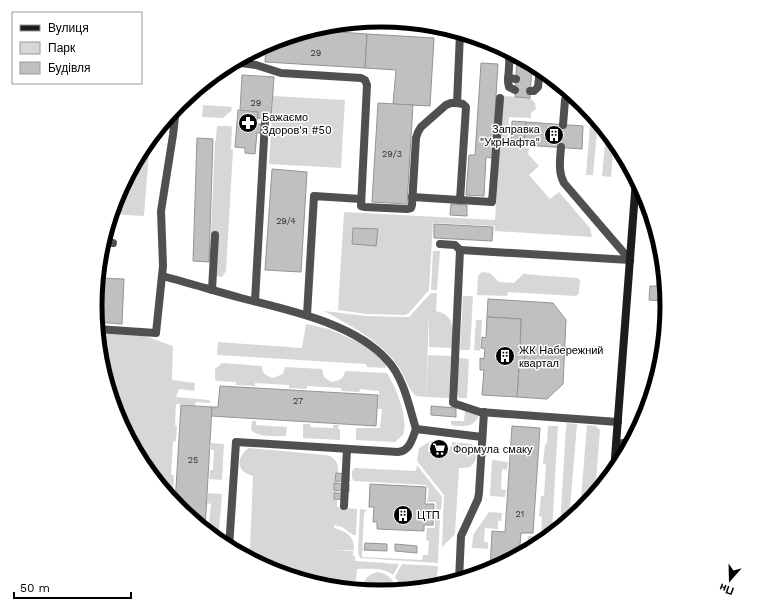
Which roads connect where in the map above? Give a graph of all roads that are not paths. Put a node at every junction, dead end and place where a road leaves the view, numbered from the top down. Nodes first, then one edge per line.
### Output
1 (460, 39) edge
2 (512, 60) edge
3 (243, 63) edge
4 (537, 75) edge
5 (515, 90) dead end
6 (530, 91) dead end
7 (566, 97) edge
8 (500, 98) dead end
9 (457, 103) junction
10 (175, 118) edge
11 (265, 121) dead end
12 (563, 125) dead end
13 (561, 147) dead end
14 (635, 191) edge
15 (412, 198) junction
16 (361, 199) junction
17 (460, 200) junction
18 (214, 235) dead end
19 (110, 243) edge
20 (113, 243) dead end
21 (440, 244) dead end
22 (460, 250) junction
23 (630, 260) junction
24 (162, 276) junction
25 (212, 290) junction
26 (255, 301) junction
27 (307, 315) junction
28 (103, 329) edge
29 (484, 412) junction
30 (618, 422) junction
31 (416, 429) junction
32 (482, 437) junction
33 (624, 443) edge
34 (616, 444) junction
35 (347, 449) junction
36 (615, 458) edge
37 (344, 506) dead end
38 (230, 540) edge
39 (459, 573) edge

1 - 9 lane
2 - 5 lane
3 - 16 lane
4 - 6 lane
7 - 12 lane
8 - 17 lane
9 - 15 lane
9 - 17 lane
10 - 24 lane
11 - 26 lane
13 - 23 lane
14 - 23 main road
15 - 16 lane
15 - 17 lane
16 - 27 lane
18 - 25 lane
19 - 20 lane
21 - 22 lane
22 - 23 lane
22 - 29 lane
23 - 30 main road
24 - 25 lane
24 - 28 lane
25 - 26 lane
26 - 27 lane
27 - 31 lane
29 - 30 lane
29 - 32 lane
30 - 34 main road
31 - 32 lane
31 - 35 lane
32 - 39 lane
33 - 34 lane
34 - 36 main road
35 - 37 lane
35 - 38 lane

